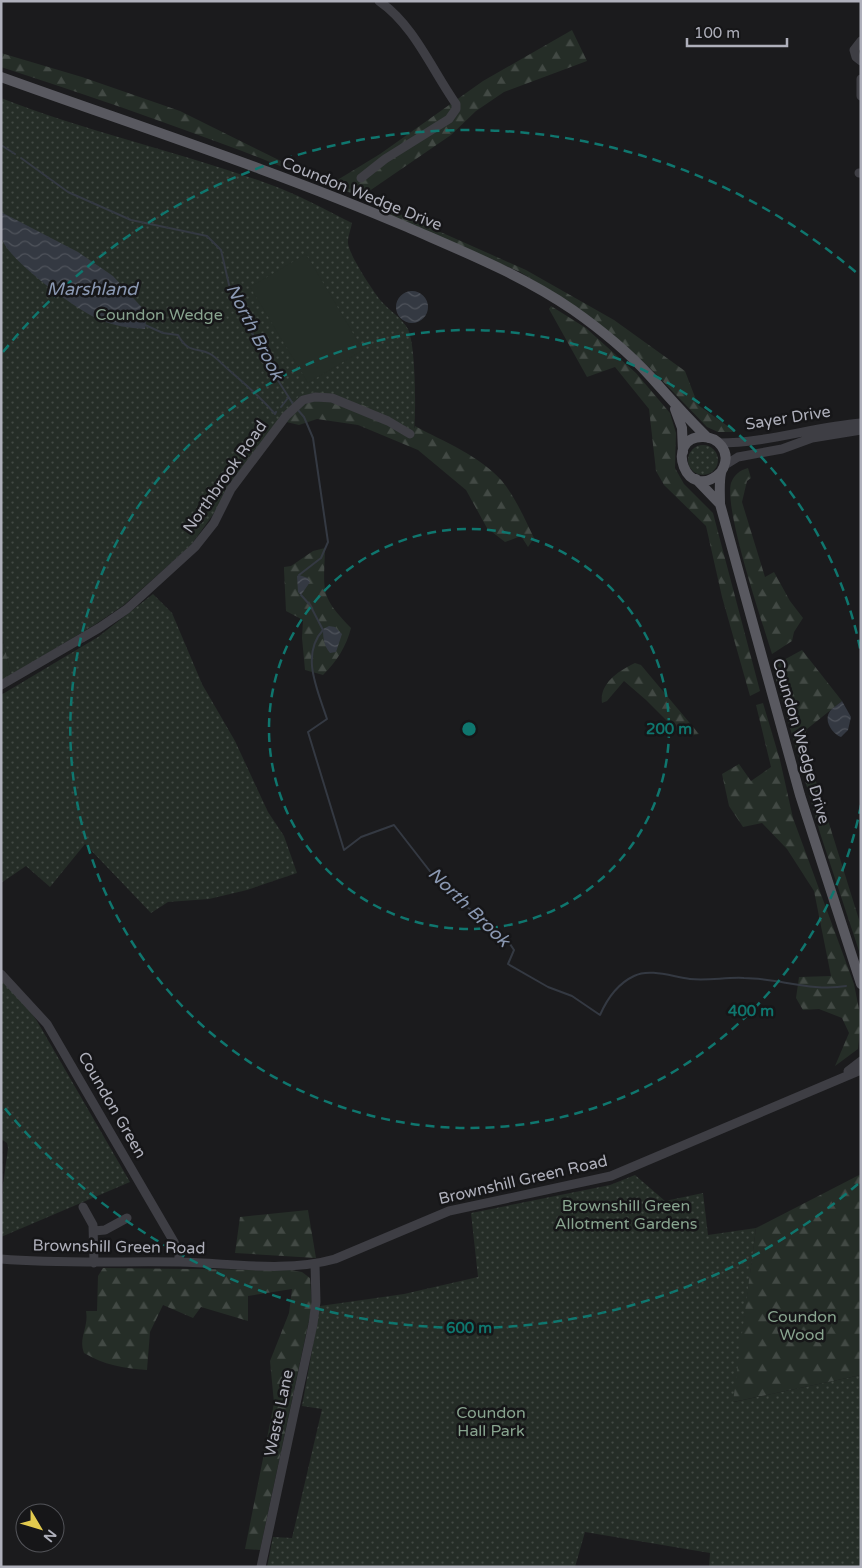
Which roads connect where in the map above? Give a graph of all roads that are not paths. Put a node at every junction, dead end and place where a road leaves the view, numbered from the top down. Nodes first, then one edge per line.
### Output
1 (379, 1) edge
2 (861, 41) edge
3 (861, 61) edge
4 (1, 77) edge
5 (861, 79) edge
6 (861, 96) edge
7 (361, 178) dead end
8 (674, 404) junction
9 (861, 423) edge
10 (861, 430) edge
11 (410, 434) dead end
12 (708, 438) junction
13 (719, 442) junction
14 (683, 452) junction
15 (723, 469) junction
16 (696, 480) junction
17 (720, 504) junction
18 (1, 685) edge
19 (1, 974) edge
20 (861, 984) edge
21 (861, 1061) edge
22 (861, 1070) edge
23 (840, 1078) junction
24 (83, 1207) dead end
25 (127, 1218) dead end
26 (94, 1231) junction
27 (1, 1258) edge
28 (94, 1262) junction
29 (179, 1262) junction
30 (315, 1264) junction
31 (261, 1567) edge

1 - 7 street
2 - 3 street
4 - 8 main road, Coundon Wedge Drive
5 - 6 street
8 - 12 main road, Coundon Wedge Drive
8 - 14 main road, Coundon Wedge Drive
9 - 13 street, Sayer Drive
10 - 15 street, Sayer Drive
11 - 18 street, Northbrook Road
12 - 13 main road, Coundon Wedge Drive
12 - 14 main road
13 - 15 main road, Coundon Wedge Drive
14 - 16 main road, Coundon Wedge Drive
15 - 16 main road
15 - 17 main road, Coundon Wedge Drive
16 - 17 main road, Coundon Wedge Drive
17 - 20 main road, Coundon Wedge Drive
19 - 29 street, Coundon Green
21 - 23 street
22 - 23 street, Brownshill Green Road
23 - 30 street, Brownshill Green Road
24 - 26 street
25 - 26 street
26 - 28 street
27 - 28 street, Brownshill Green Road
28 - 29 street, Brownshill Green Road
29 - 30 street, Brownshill Green Road
30 - 31 street, Waste Lane

